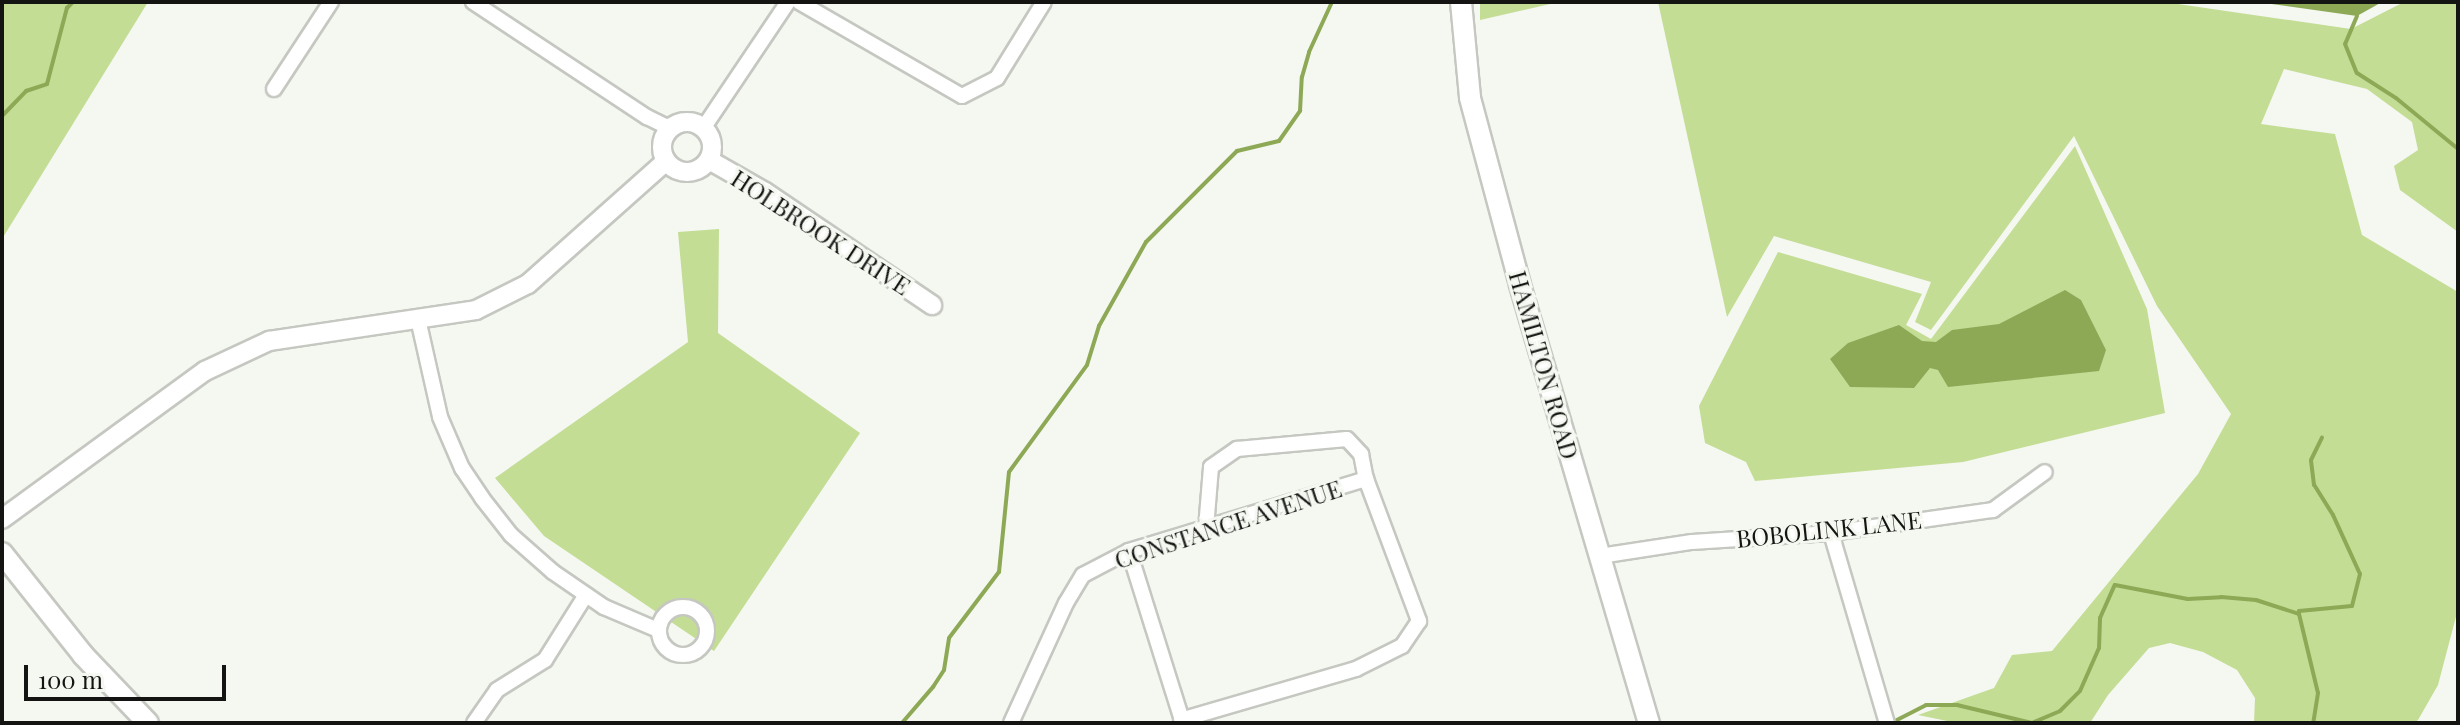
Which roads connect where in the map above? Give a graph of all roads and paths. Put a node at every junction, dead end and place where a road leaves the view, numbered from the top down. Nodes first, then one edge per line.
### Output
1 (331, 2) edge
2 (473, 2) edge
3 (788, 2) edge
4 (799, 2) edge
5 (1044, 2) edge
6 (1461, 2) edge
7 (274, 89) dead end
8 (704, 127) junction
9 (670, 128) junction
10 (709, 160) junction
11 (666, 161) junction
12 (932, 305) dead end
13 (418, 319) junction
14 (2045, 472) dead end
15 (1366, 479) junction
16 (2, 519) edge
17 (1206, 528) junction
18 (1831, 533) junction
19 (1129, 551) junction
20 (2, 553) edge
21 (1600, 556) junction
22 (586, 595) junction
23 (658, 630) dead end
24 (1182, 721) edge
25 (148, 723) edge
26 (474, 723) edge
27 (1011, 723) edge
28 (1649, 723) edge
29 (1887, 723) edge

1 - 7 street
2 - 9 street
3 - 8 street
4 - 5 street
6 - 21 main road, HAMILTON ROAD
8 - 9 street
8 - 10 street
9 - 11 street
10 - 11 street
10 - 12 street, HOLBROOK DRIVE
11 - 13 street
13 - 16 street
13 - 22 street
14 - 18 street, BOBOLINK LANE
15 - 17 street, CONSTANCE AVENUE
15 - 17 street
15 - 24 street, CONSTANCE AVENUE
17 - 19 street, CONSTANCE AVENUE
18 - 21 street, BOBOLINK LANE
18 - 29 street
19 - 24 street
19 - 27 street, CONSTANCE AVENUE
20 - 25 main road
21 - 28 main road, HAMILTON ROAD
22 - 23 street
22 - 26 street

